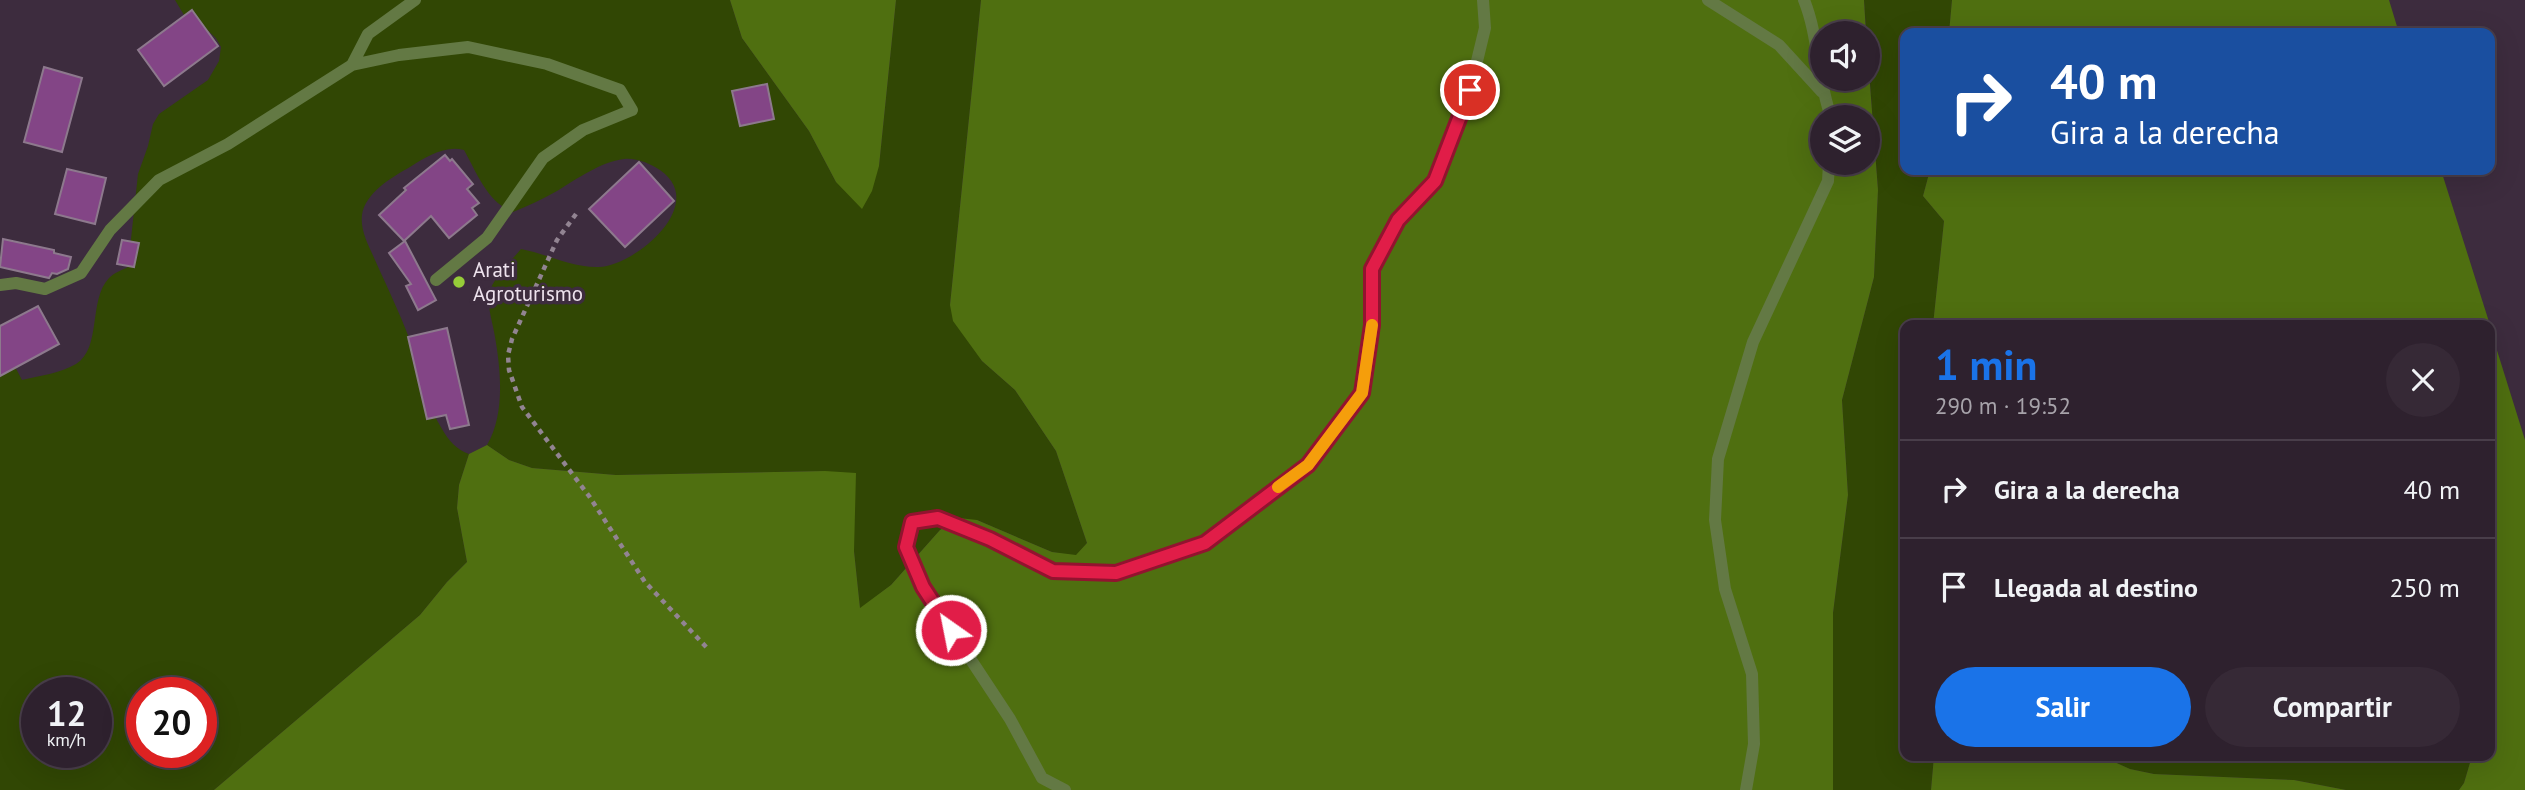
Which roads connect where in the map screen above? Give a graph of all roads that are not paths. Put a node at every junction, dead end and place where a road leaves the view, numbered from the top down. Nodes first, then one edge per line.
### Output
1 (415, 0) edge
2 (1483, 0) edge
3 (1708, 0) edge
4 (1804, 0) edge
5 (352, 65) junction
6 (1822, 92) junction
7 (1827, 105) edge
8 (1828, 175) edge
9 (436, 280) dead end
10 (0, 285) edge
11 (1065, 790) edge
12 (1746, 790) edge

1 - 5 lane
2 - 11 lane
3 - 6 lane
4 - 6 lane
5 - 9 lane
5 - 10 lane
6 - 7 lane
8 - 12 lane

